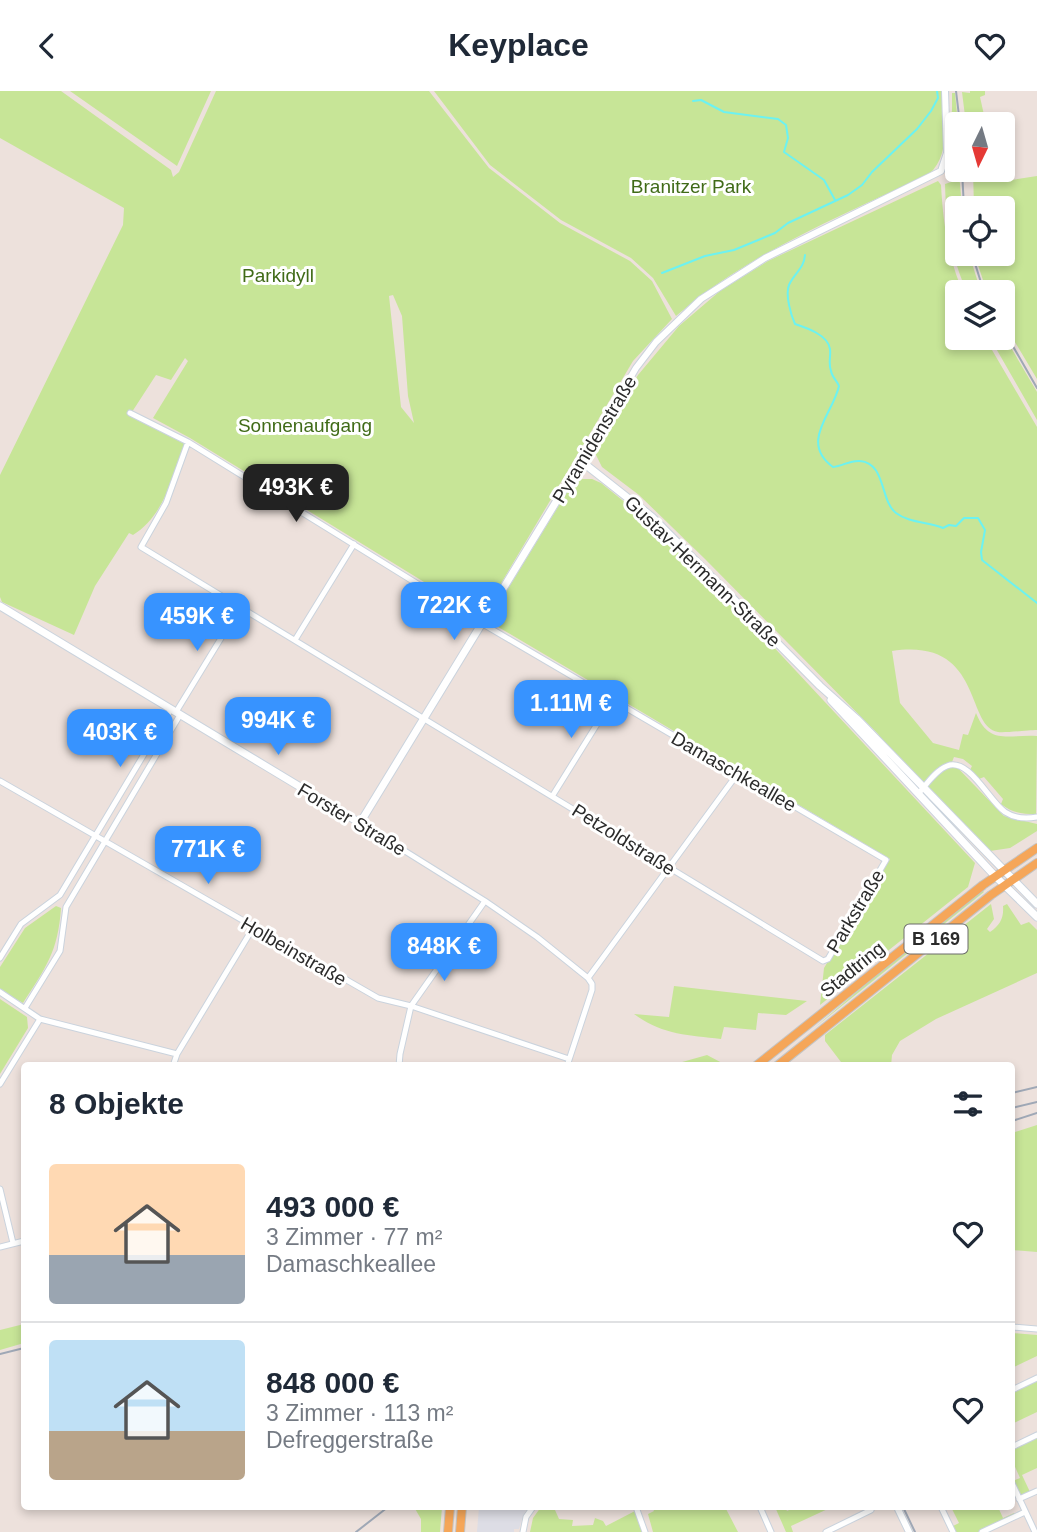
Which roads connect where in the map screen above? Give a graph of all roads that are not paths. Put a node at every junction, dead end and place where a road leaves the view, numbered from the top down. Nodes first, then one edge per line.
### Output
1 (945, 91) edge
2 (131, 413) dead end
3 (188, 442) junction
4 (581, 461) junction
5 (354, 544) junction
6 (0, 606) edge
7 (240, 607) junction
8 (482, 623) junction
9 (295, 641) junction
10 (612, 700) junction
11 (176, 712) junction
12 (424, 718) junction
13 (738, 773) junction
14 (0, 781) edge
15 (921, 791) junction
16 (553, 795) junction
17 (1037, 817) edge
18 (360, 823) junction
19 (96, 835) junction
20 (104, 840) junction
21 (1037, 848) edge
22 (886, 860) joint
23 (1037, 863) edge
24 (670, 867) junction
25 (1004, 870) junction
26 (995, 876) junction
27 (1014, 879) junction
28 (1005, 886) junction
29 (485, 901) junction
30 (1037, 904) edge
31 (1037, 916) edge
32 (253, 927) junction
33 (0, 958) edge
34 (823, 961) joint
35 (590, 981) junction
36 (0, 992) edge
37 (411, 1006) junction
38 (25, 1008) junction
39 (40, 1019) junction
40 (177, 1054) junction
41 (569, 1059) junction
42 (174, 1062) edge
43 (399, 1062) edge
44 (569, 1062) edge
45 (761, 1062) edge
46 (781, 1062) edge
47 (0, 1084) edge
48 (0, 1189) edge
49 (21, 1242) edge
50 (13, 1243) junction
51 (0, 1247) edge
52 (1015, 1327) edge
53 (1037, 1329) edge
54 (1037, 1378) edge
55 (1015, 1389) edge
56 (1037, 1435) edge
57 (1015, 1446) edge
58 (1015, 1490) edge
59 (1037, 1491) edge
60 (1019, 1499) junction
61 (450, 1510) edge
62 (462, 1510) edge
63 (531, 1510) edge
64 (638, 1510) edge
65 (762, 1510) edge
66 (872, 1510) dead end
67 (898, 1510) edge
68 (942, 1510) edge
69 (1025, 1512) junction
70 (448, 1532) edge
71 (460, 1532) edge
72 (523, 1532) edge
73 (645, 1532) edge
74 (771, 1532) edge
75 (826, 1532) edge
76 (909, 1532) edge
77 (953, 1532) edge
78 (982, 1532) edge
79 (1035, 1532) edge

1 - 4 street, Pyramidenstraße
2 - 3 street, Damaschkeallee
3 - 5 street, Damaschkeallee
3 - 7 street, Petzoldstraße
4 - 8 main road, Pyramidenstraße
4 - 15 main road, Gustav-Hermann-Straße
5 - 8 street, Damaschkeallee
5 - 9 street
6 - 11 main road, Forster Straße
7 - 9 street, Petzoldstraße
7 - 11 street
8 - 10 street, Damaschkeallee
8 - 12 main road, Pyramidenstraße
9 - 12 street, Petzoldstraße
10 - 13 street, Damaschkeallee
10 - 16 street
11 - 18 main road, Forster Straße
11 - 19 street
11 - 20 street
12 - 16 street, Petzoldstraße
12 - 18 main road, Pyramidenstraße
13 - 22 street, Damaschkeallee
13 - 24 street
14 - 19 street, Holbeinstraße
15 - 17 street
15 - 25 main road, Gustav-Hermann-Straße
15 - 26 main road, Gustav-Hermann-Straße
16 - 24 street, Petzoldstraße
18 - 29 street, Forster Straße
19 - 20 street, Holbeinstraße
19 - 33 street
20 - 32 street, Holbeinstraße
20 - 38 street
21 - 25 main road, Stadtring / B 169
22 - 34 street, Parkstraße
23 - 27 main road, Stadtring / B 169
24 - 34 street, Petzoldstraße
24 - 35 street
25 - 26 main road, Stadtring / B 169
25 - 27 main road, Gustav-Hermann-Straße
26 - 28 main road, Gustav-Hermann-Straße
26 - 45 main road, Stadtring / B 169
27 - 28 main road, Stadtring / B 169
27 - 30 main road, Gustav-Hermann-Straße
28 - 31 main road, Gustav-Hermann-Straße
28 - 46 main road, Stadtring / B 169
29 - 35 street, Forster Straße
29 - 37 street
32 - 37 street, Holbeinstraße
32 - 40 street
35 - 41 street
36 - 38 street
37 - 41 street, Holbeinstraße
37 - 43 street
38 - 39 street
39 - 40 street
39 - 47 street
40 - 42 street
41 - 44 street
48 - 50 street
49 - 50 street
50 - 51 street
52 - 53 street
54 - 55 street
56 - 57 street
58 - 60 street
59 - 60 street
60 - 69 street
61 - 70 main road
62 - 71 main road
63 - 72 street
64 - 73 street
65 - 74 street
66 - 75 street
67 - 76 street
68 - 77 street
69 - 78 street
69 - 79 street

